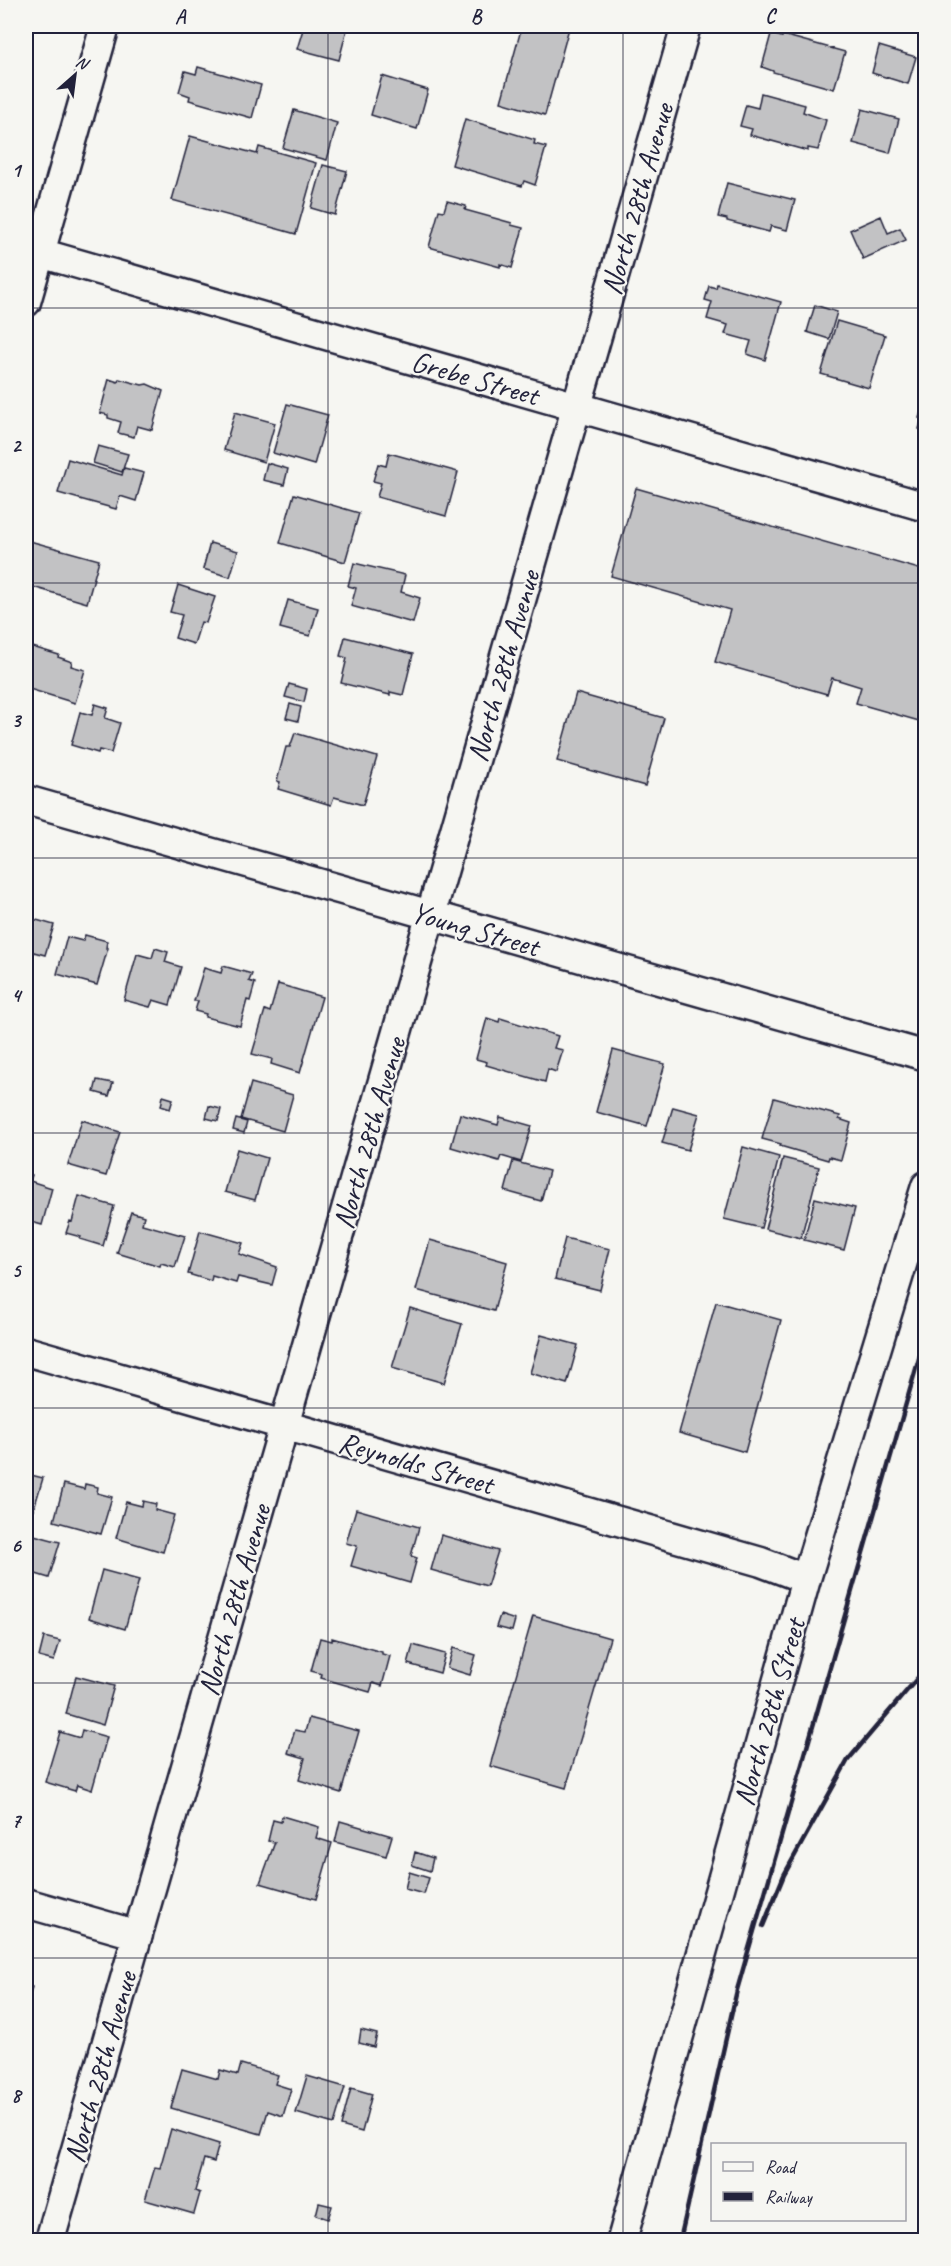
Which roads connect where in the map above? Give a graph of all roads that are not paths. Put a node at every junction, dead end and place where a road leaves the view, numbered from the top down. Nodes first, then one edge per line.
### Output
1 (105, 26) edge
2 (686, 26) edge
3 (33, 251) edge
4 (26, 302) edge
5 (577, 407) junction
6 (926, 507) edge
7 (26, 800) edge
8 (431, 917) junction
9 (926, 1056) edge
10 (926, 1186) edge
11 (26, 1351) edge
12 (285, 1426) junction
13 (806, 1579) junction
14 (26, 1903) edge
15 (138, 1935) junction
16 (50, 2241) edge
17 (622, 2241) edge

1 - 3 street
2 - 5 street, North 28th Avenue
3 - 4 street
3 - 5 street, Grebe Street
5 - 6 street, Grebe Street
5 - 8 street, North 28th Avenue
7 - 8 street, Young Street
8 - 9 street, Young Street
8 - 12 street, North 28th Avenue
10 - 13 street, North 28th Street
11 - 12 street, Reynolds Street
12 - 13 street, Reynolds Street
12 - 15 street, North 28th Avenue
13 - 17 street, North 28th Street
14 - 15 street
15 - 16 street, North 28th Avenue

